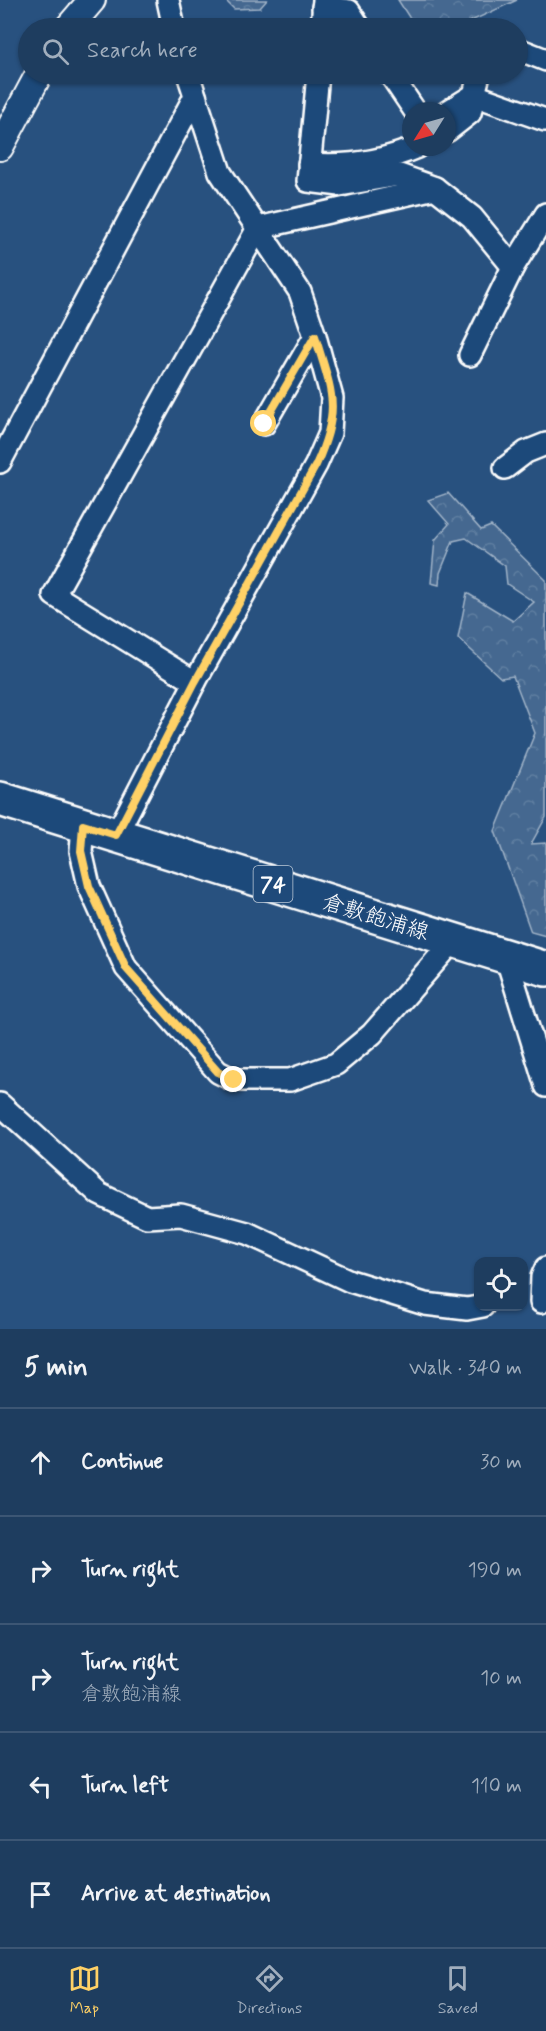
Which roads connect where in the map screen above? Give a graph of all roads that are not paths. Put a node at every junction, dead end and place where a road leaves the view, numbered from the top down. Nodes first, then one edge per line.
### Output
1 (92, 0) edge
2 (168, 0) edge
3 (324, 4) edge
4 (77, 18) edge
5 (172, 18) edge
6 (354, 18) edge
7 (528, 53) edge
8 (546, 60) edge
9 (34, 84) edge
10 (191, 84) edge
11 (317, 84) edge
12 (397, 84) edge
13 (477, 84) edge
14 (474, 95) junction
15 (195, 96) junction
16 (409, 102) edge
17 (456, 106) edge
18 (545, 120) edge
19 (456, 124) edge
20 (0, 147) edge
21 (402, 152) edge
22 (309, 164) junction
23 (435, 188) junction
24 (546, 214) edge
25 (258, 228) junction
26 (513, 267) junction
27 (315, 336) junction
28 (470, 355) dead end
29 (264, 424) dead end
30 (546, 444) edge
31 (0, 462) edge
32 (505, 468) dead end
33 (195, 682) junction
34 (0, 799) edge
35 (83, 825) junction
36 (116, 835) junction
37 (454, 940) junction
38 (506, 956) junction
39 (546, 969) edge
40 (546, 1086) edge
41 (0, 1104) edge
42 (546, 1268) edge
43 (537, 1302) edge
44 (474, 1308) edge

1 - 4 street
2 - 5 street
3 - 6 street
7 - 8 street
9 - 20 street
10 - 15 street
11 - 22 street
12 - 16 street
13 - 14 street
14 - 17 street
14 - 18 street
14 - 19 street
15 - 25 street
15 - 31 street
21 - 22 street
22 - 23 street
23 - 25 street
23 - 26 street
24 - 26 street
25 - 27 street
25 - 33 street
26 - 28 street
27 - 29 street
27 - 33 street
30 - 32 street
33 - 36 street
34 - 35 main road, 倉敷飽浦線 / 74
35 - 36 main road, 倉敷飽浦線 / 74
35 - 37 street
36 - 37 main road, 倉敷飽浦線 / 74
37 - 38 main road, 倉敷飽浦線 / 74
38 - 39 main road, 倉敷飽浦線 / 74
38 - 40 street
41 - 44 street
42 - 43 street

